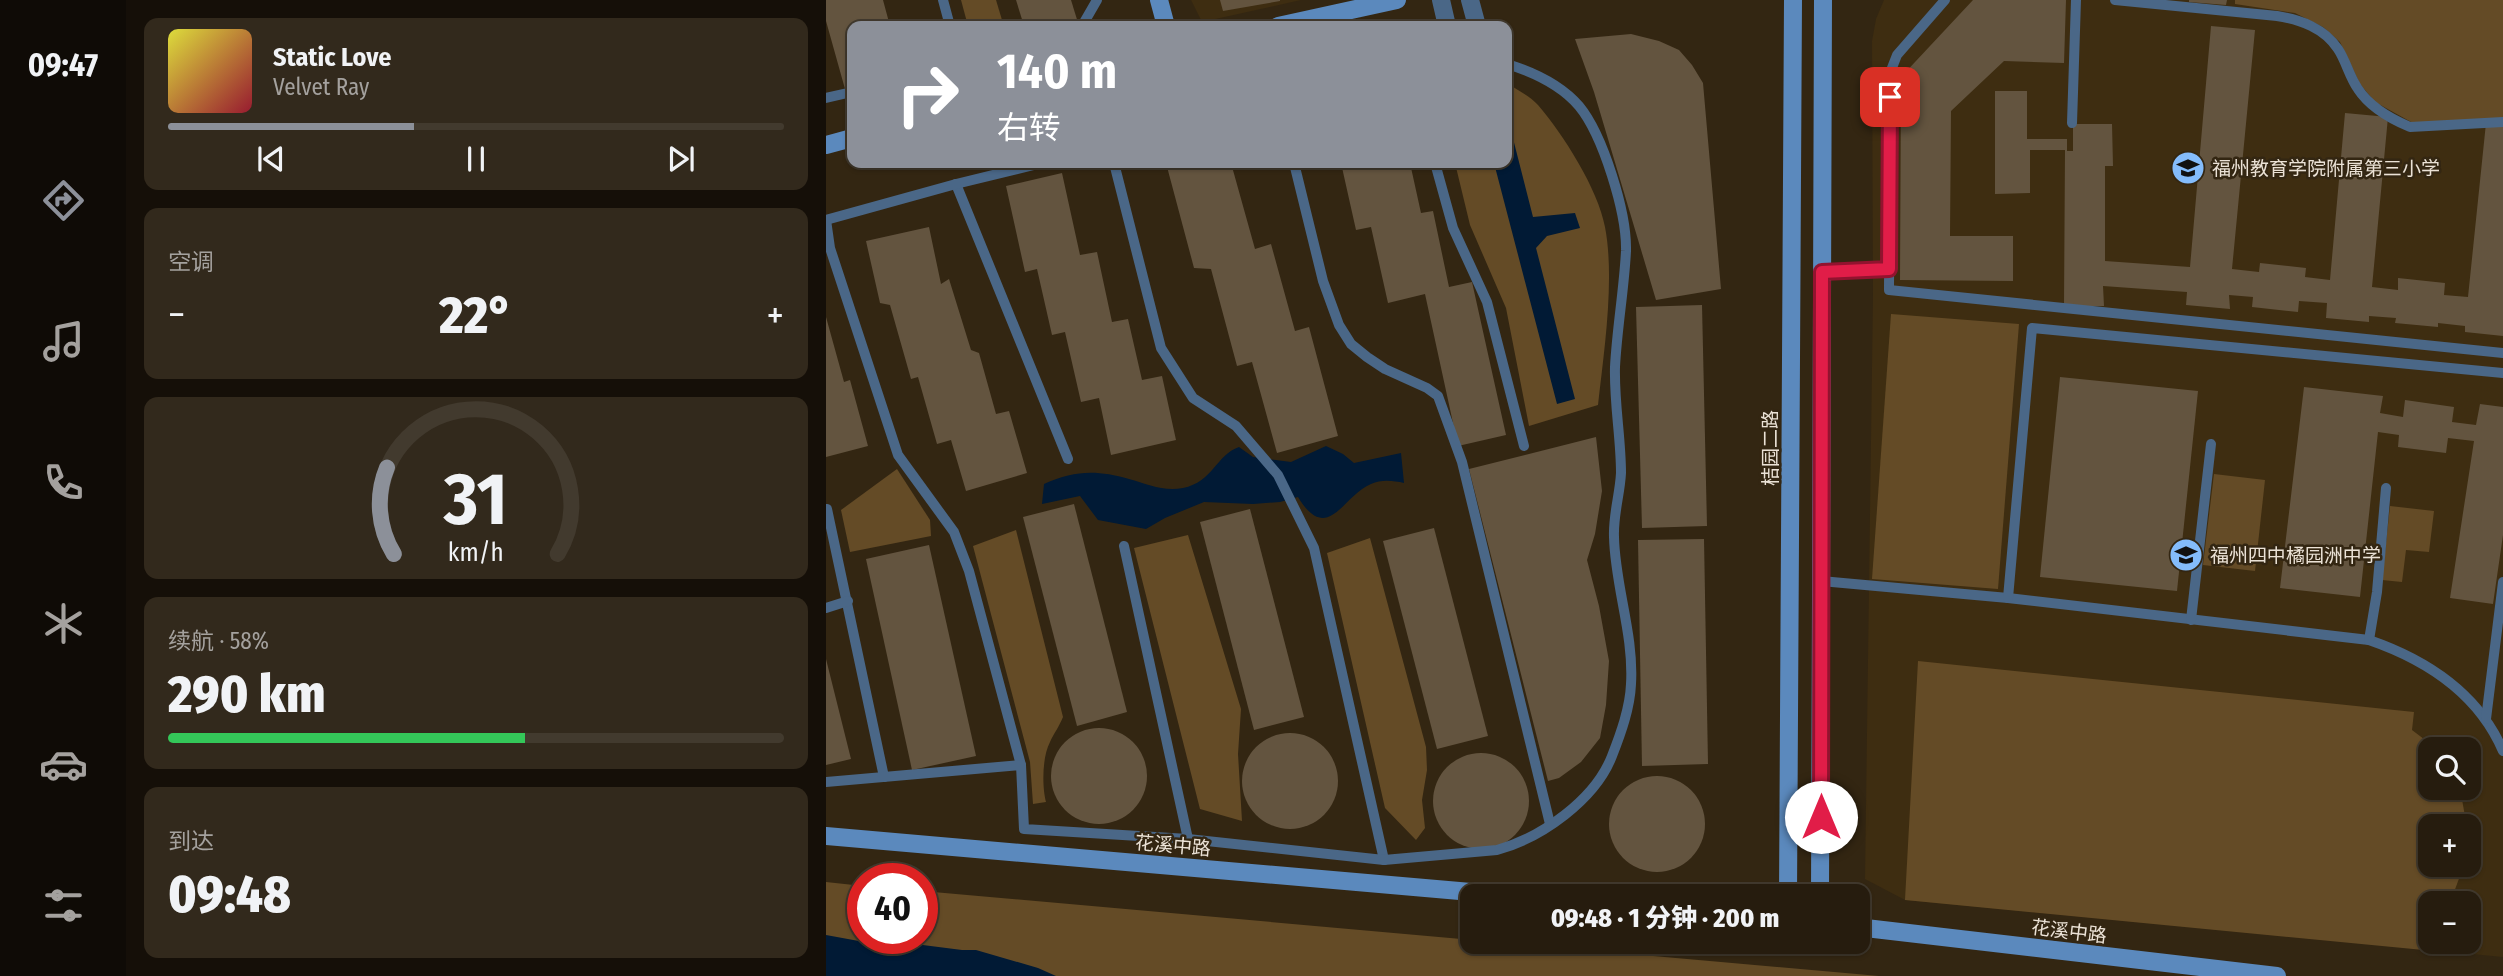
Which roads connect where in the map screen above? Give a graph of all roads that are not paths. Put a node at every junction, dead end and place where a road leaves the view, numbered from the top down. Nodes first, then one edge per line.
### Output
1 (943, 0) edge
2 (1097, 0) edge
3 (1159, 0) edge
4 (1397, 0) edge
5 (1441, 0) edge
6 (1470, 0) edge
7 (1793, 0) edge
8 (1823, 0) edge
9 (1945, 0) edge
10 (2076, 0) edge
11 (2115, 0) edge
12 (2139, 1) edge
13 (949, 21) edge
14 (1085, 21) edge
15 (1165, 21) edge
16 (1302, 21) edge
17 (1446, 21) edge
18 (1476, 21) edge
19 (1512, 66) edge
20 (847, 93) edge
21 (826, 98) edge
22 (2503, 122) edge
23 (2072, 123) dead end
24 (847, 139) edge
25 (826, 145) edge
26 (1022, 168) edge
27 (1115, 168) edge
28 (1295, 168) edge
29 (1436, 168) edge
30 (956, 184) junction
31 (826, 220) edge
32 (1889, 269) junction
33 (1822, 272) junction
34 (2503, 353) edge
35 (2503, 373) edge
36 (2211, 444) dead end
37 (1524, 446) dead end
38 (1068, 459) dead end
39 (2386, 488) dead end
40 (827, 509) edge
41 (1124, 546) dead end
42 (1822, 581) junction
43 (2503, 582) edge
44 (2008, 598) junction
45 (848, 601) junction
46 (826, 608) edge
47 (2191, 620) junction
48 (2369, 640) junction
49 (2486, 719) junction
50 (2503, 751) edge
51 (1021, 765) junction
52 (884, 777) junction
53 (826, 782) edge
54 (1550, 824) junction
55 (1024, 829) junction
56 (826, 836) edge
57 (1188, 839) junction
58 (1023, 853) junction
59 (1384, 860) junction
60 (1788, 884) edge
61 (1820, 884) edge
62 (1460, 891) edge
63 (1870, 929) edge
64 (2277, 976) edge

1 - 13 lane
2 - 14 lane
3 - 15 street
4 - 16 street
5 - 17 street
6 - 18 street
7 - 60 street, 桔园二路
8 - 33 street
9 - 32 lane
10 - 23 lane
11 - 12 lane
12 - 22 lane
19 - 54 lane
20 - 21 lane
24 - 25 street
26 - 30 lane
27 - 59 lane
28 - 54 lane
29 - 37 lane
30 - 31 lane
30 - 38 lane
31 - 51 lane
32 - 33 lane
32 - 34 lane
33 - 42 street
35 - 44 lane
36 - 47 lane
39 - 48 lane
40 - 45 lane
41 - 57 lane
42 - 44 lane
42 - 61 street
43 - 49 lane
44 - 47 lane
45 - 46 lane
45 - 52 lane
47 - 48 lane
48 - 49 lane
49 - 50 lane
51 - 52 lane
51 - 55 lane
52 - 53 lane
54 - 59 lane
55 - 57 lane
55 - 58 lane
56 - 58 street, 花溪中路
57 - 59 lane
58 - 62 street, 花溪中路
63 - 64 street, 花溪中路

